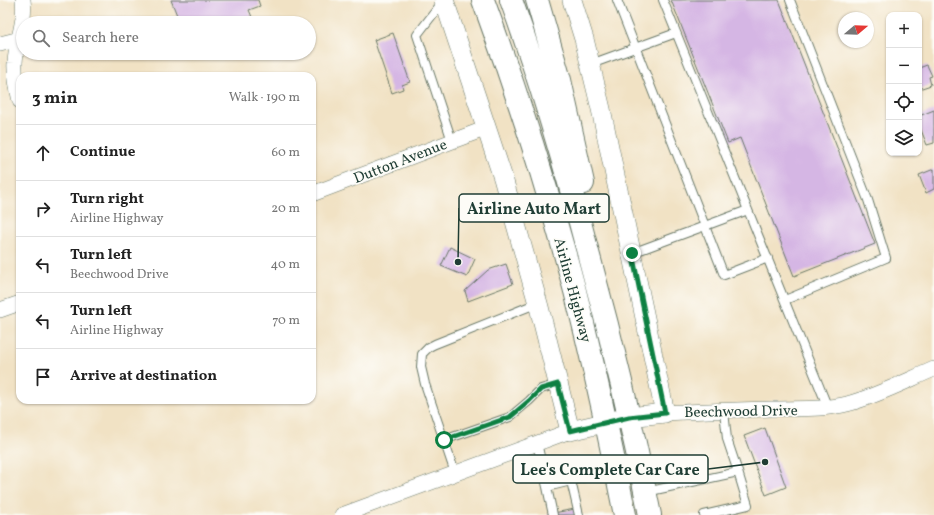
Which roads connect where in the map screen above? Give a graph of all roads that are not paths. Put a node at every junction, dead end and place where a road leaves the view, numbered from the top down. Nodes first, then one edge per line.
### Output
1 (23, 0) edge
2 (444, 0) edge
3 (483, 0) edge
4 (511, 0) edge
5 (537, 0) edge
6 (572, 0) edge
7 (617, 0) edge
8 (663, 0) edge
9 (790, 0) edge
10 (24, 16) edge
11 (676, 33) junction
12 (16, 40) edge
13 (0, 44) edge
14 (636, 47) junction
15 (16, 57) edge
16 (591, 64) junction
17 (16, 79) edge
18 (487, 128) junction
19 (452, 141) junction
20 (316, 192) edge
21 (748, 210) junction
22 (705, 226) junction
23 (632, 253) junction
24 (768, 258) junction
25 (785, 300) junction
26 (538, 303) junction
27 (16, 304) edge
28 (602, 304) junction
29 (0, 310) edge
30 (934, 369) edge
31 (558, 384) junction
32 (828, 408) junction
33 (724, 410) junction
34 (665, 413) junction
35 (629, 417) junction
36 (606, 422) junction
37 (570, 431) junction
38 (444, 440) junction
39 (537, 443) junction
40 (616, 469) junction
41 (738, 472) junction
42 (455, 473) junction
43 (571, 481) junction
44 (547, 488) junction
45 (646, 492) junction
46 (342, 515) edge
47 (553, 515) edge
48 (579, 515) edge
49 (625, 515) edge
50 (650, 515) edge
51 (704, 515) edge

1 - 10 street
2 - 18 street
2 - 19 lane
3 - 36 highway, Airline Highway
4 - 28 highway, Airline Highway
5 - 28 highway
6 - 16 street
7 - 14 lane
8 - 11 lane
9 - 25 lane
11 - 14 lane
11 - 21 lane
12 - 13 street
14 - 16 lane
14 - 22 lane
15 - 17 street
16 - 23 street
18 - 19 street, Dutton Avenue
18 - 26 street
19 - 20 street, Dutton Avenue
21 - 22 lane
21 - 24 lane
22 - 23 lane
22 - 24 lane
23 - 34 street
24 - 25 lane
25 - 32 lane
26 - 31 street
26 - 38 lane
27 - 29 street
28 - 35 highway, Airline Highway
30 - 32 street, Beechwood Drive
31 - 37 street
31 - 38 lane
32 - 33 street, Beechwood Drive
33 - 34 street, Beechwood Drive
33 - 41 lane
34 - 35 street, Beechwood Drive
35 - 36 street, Beechwood Drive
35 - 45 highway, Airline Highway
36 - 37 street, Beechwood Drive
36 - 40 highway, Airline Highway
37 - 39 street, Beechwood Drive
38 - 42 lane
39 - 42 street, Beechwood Drive
39 - 44 lane
40 - 43 lane
40 - 49 highway, Airline Highway
41 - 45 lane
41 - 51 lane
42 - 46 street, Beechwood Drive
43 - 44 lane
43 - 48 lane
44 - 47 lane
45 - 50 highway, Airline Highway

